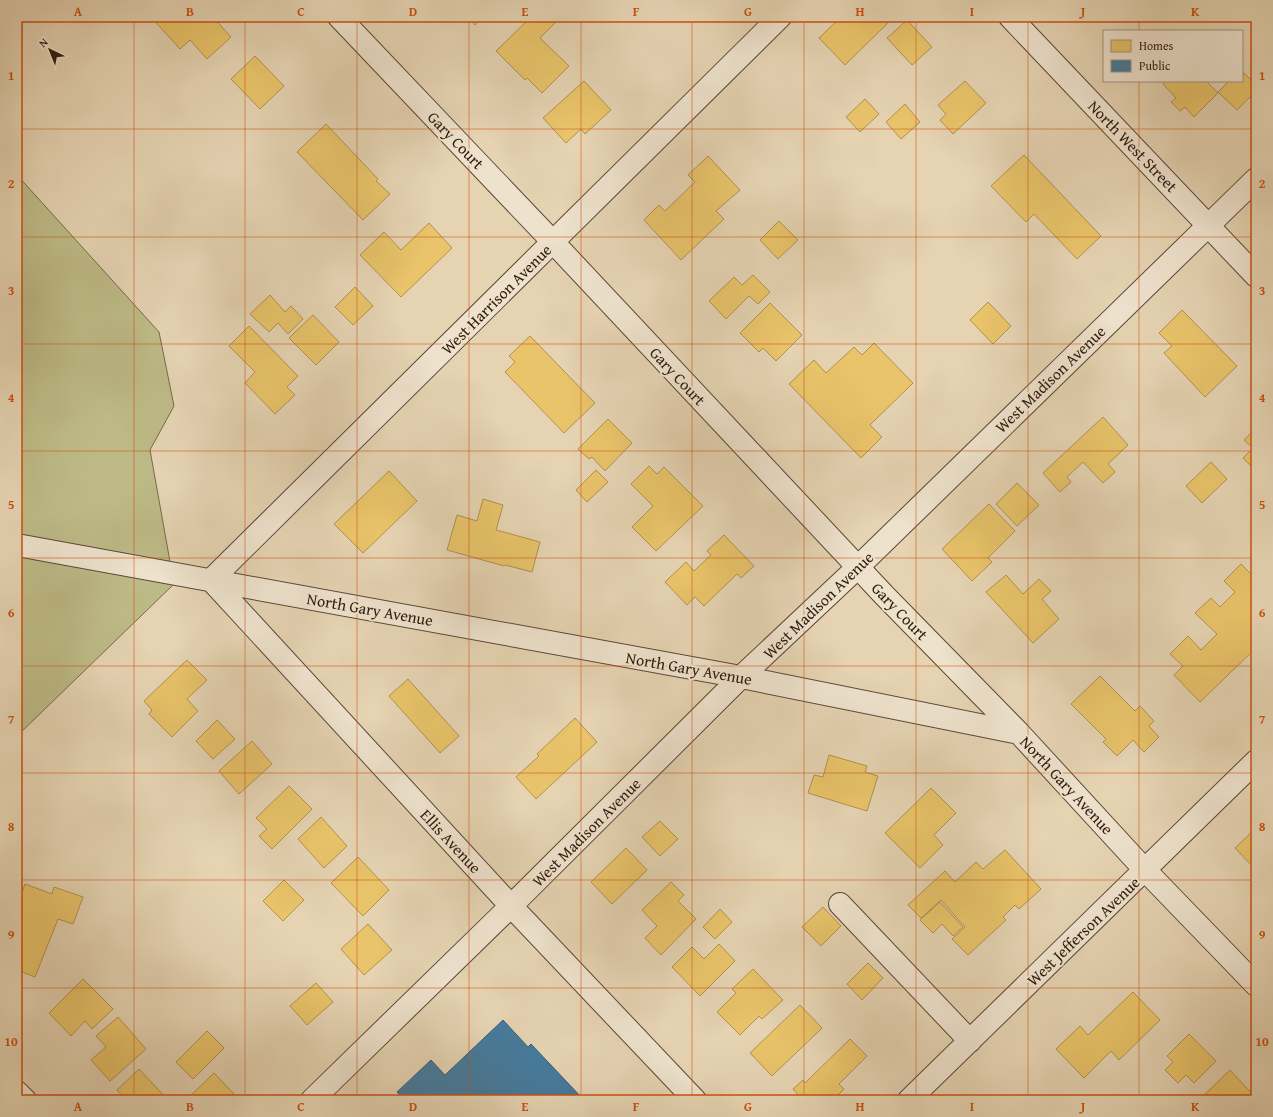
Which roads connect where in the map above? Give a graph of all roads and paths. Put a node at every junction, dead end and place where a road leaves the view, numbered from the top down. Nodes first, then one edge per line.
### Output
1 (339, 17) edge
2 (780, 17) edge
3 (1010, 17) edge
4 (1256, 179) edge
5 (1208, 225) junction
6 (553, 242) junction
7 (1256, 276) edge
8 (17, 545) edge
9 (858, 567) junction
10 (211, 580) junction
11 (741, 677) junction
12 (1019, 733) junction
13 (1256, 761) edge
14 (1145, 870) junction
15 (840, 904) dead end
16 (511, 906) junction
17 (1256, 985) edge
18 (970, 1041) junction
19 (17, 1092) edge
20 (25, 1100) edge
21 (312, 1100) edge
22 (695, 1100) edge
23 (910, 1100) edge

1 - 6 street, Gary Court
2 - 6 street, West Harrison Avenue
3 - 5 street, North West Street
4 - 5 street, West Madison Avenue
5 - 7 street, North West Street
5 - 9 street, West Madison Avenue
6 - 9 street, Gary Court
6 - 10 street, West Harrison Avenue
8 - 10 street, North Gary Avenue
9 - 11 street, West Madison Avenue
9 - 12 street, Gary Court
10 - 11 street, North Gary Avenue
10 - 16 street, Ellis Avenue
11 - 12 street, North Gary Avenue
11 - 16 street, West Madison Avenue
12 - 14 street, North Gary Avenue
13 - 14 street, West Jefferson Avenue
14 - 17 street, North Gary Avenue
14 - 18 street, West Jefferson Avenue
15 - 18 street
16 - 21 street, West Madison Avenue
16 - 22 street, Ellis Avenue
18 - 23 street, West Jefferson Avenue
19 - 20 street

